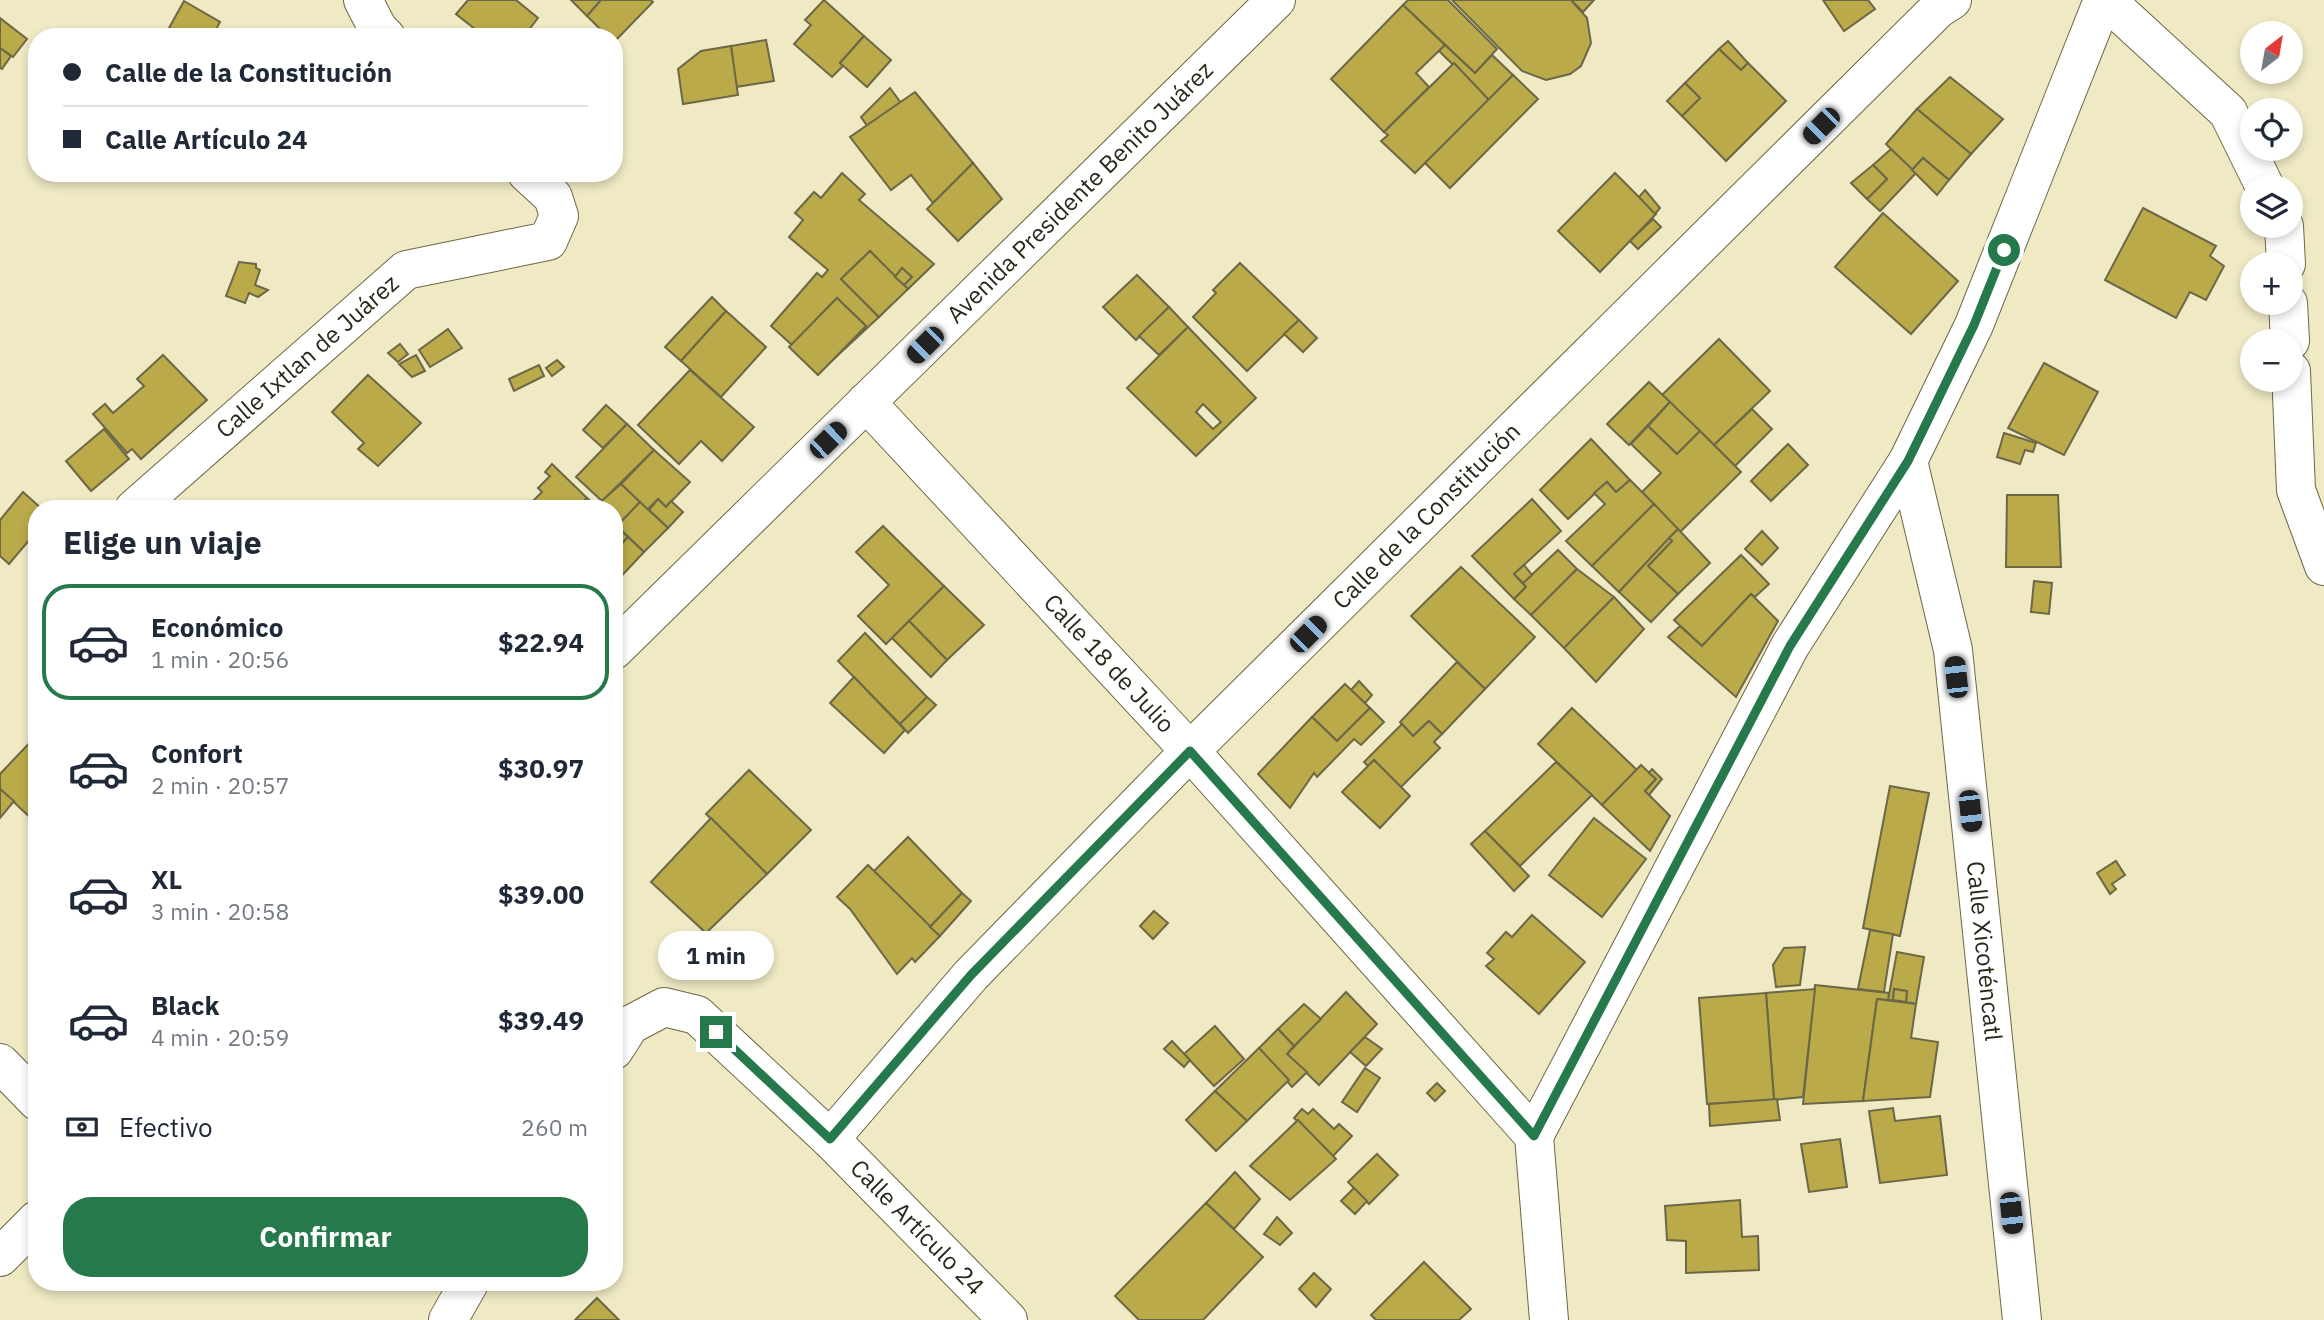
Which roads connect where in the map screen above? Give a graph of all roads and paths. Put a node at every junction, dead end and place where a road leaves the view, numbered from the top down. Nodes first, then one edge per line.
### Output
1 (363, 0) edge
2 (1276, 0) edge
3 (1952, 0) edge
4 (2104, 0) edge
5 (377, 28) edge
6 (2259, 175) edge
7 (537, 182) edge
8 (2292, 392) edge
9 (866, 402) junction
10 (1908, 461) junction
11 (144, 500) edge
12 (2324, 566) edge
13 (623, 641) edge
14 (1190, 751) junction
15 (623, 1036) edge
16 (0, 1063) edge
17 (28, 1092) edge
18 (1534, 1136) junction
19 (830, 1139) junction
20 (28, 1229) edge
21 (0, 1258) edge
22 (464, 1291) edge
23 (448, 1320) edge
24 (1008, 1320) edge
25 (1549, 1320) edge
26 (2022, 1320) edge

1 - 5 street
2 - 9 street, Avenida Presidente Benito Juárez
3 - 14 street, Calle de la Constitución
4 - 6 street
4 - 10 street
7 - 11 street, Calle Ixtlan de Juárez
8 - 12 street
9 - 13 street, Avenida Presidente Benito Juárez
9 - 14 street, Calle 18 de Julio
10 - 18 street
10 - 26 street, Calle Xicoténcatl
14 - 18 street, Calle 18 de Julio
14 - 19 street, Calle de la Constitución
15 - 19 street, Calle Artículo 24
16 - 17 street
18 - 25 street
19 - 24 street, Calle Artículo 24
20 - 21 street
22 - 23 street

